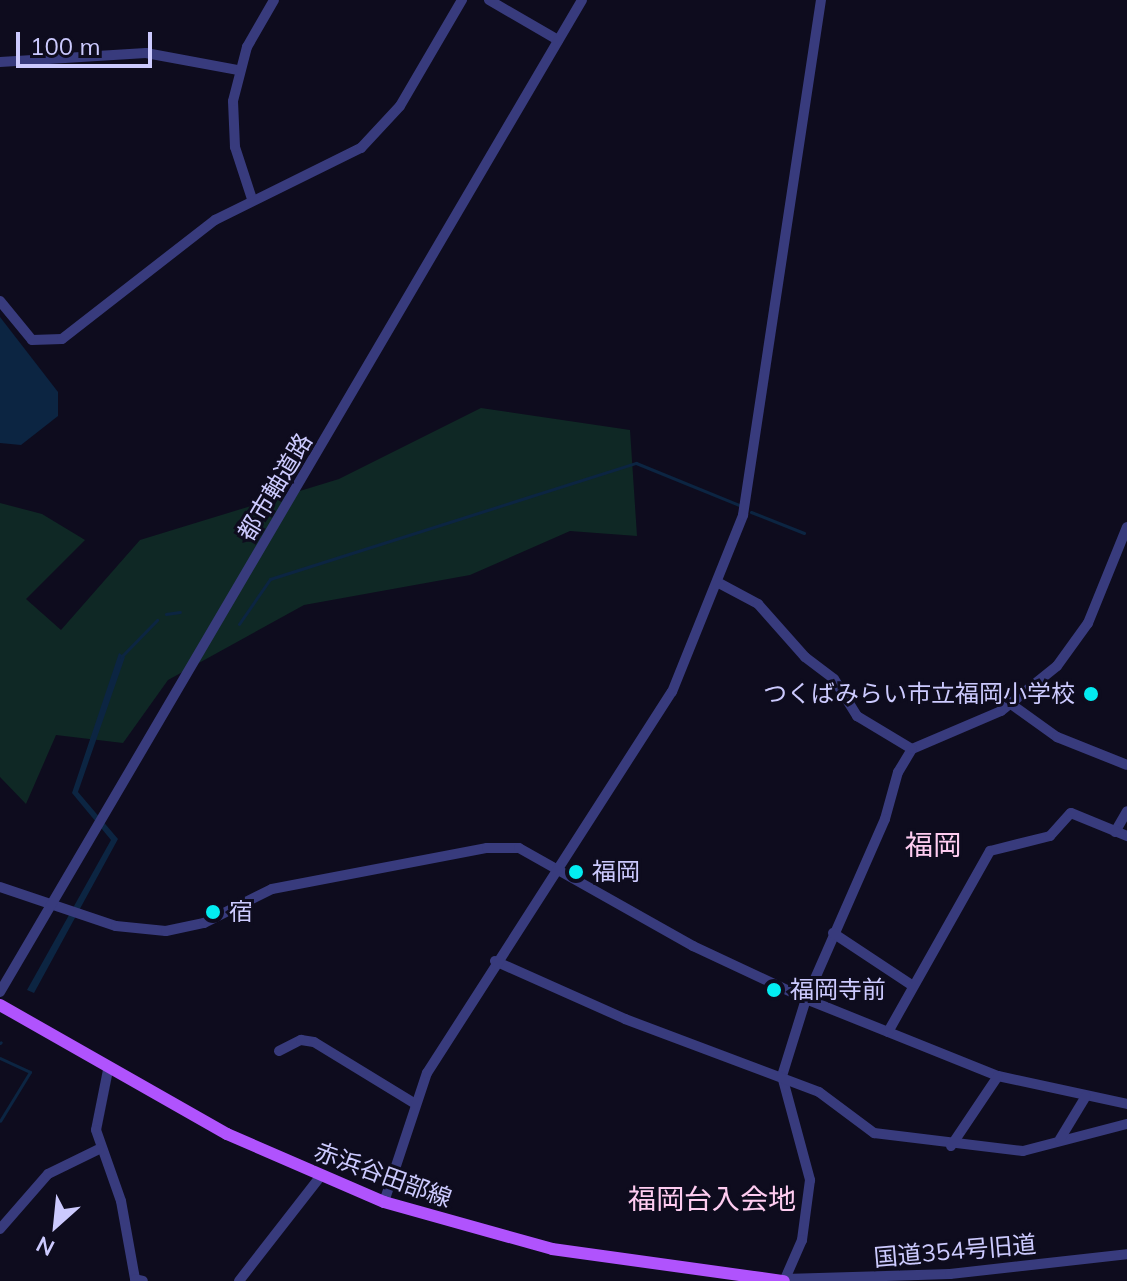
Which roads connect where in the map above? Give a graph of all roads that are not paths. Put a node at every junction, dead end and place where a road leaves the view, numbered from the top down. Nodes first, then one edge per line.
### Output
1 (274, 0) edge
2 (462, 0) edge
3 (489, 0) edge
4 (582, 0) edge
5 (821, 0) edge
6 (558, 40) junction
7 (0, 62) edge
8 (238, 70) junction
9 (252, 199) junction
10 (0, 301) edge
11 (1127, 527) edge
12 (717, 582) junction
13 (1011, 704) junction
14 (912, 749) junction
15 (1127, 765) edge
16 (1127, 811) edge
17 (1115, 832) junction
18 (1127, 836) edge
19 (556, 864) junction
20 (0, 887) edge
21 (51, 903) junction
22 (833, 933) junction
23 (495, 961) junction
24 (913, 986) junction
25 (0, 992) edge
26 (806, 999) junction
27 (0, 1005) edge
28 (888, 1032) junction
29 (279, 1051) dead end
30 (108, 1070) junction
31 (782, 1076) junction
32 (998, 1076) junction
33 (1086, 1096) junction
34 (414, 1103) junction
35 (1127, 1104) edge
36 (1127, 1124) edge
37 (1060, 1139) junction
38 (951, 1146) junction
39 (99, 1149) junction
40 (320, 1177) junction
41 (384, 1202) junction
42 (0, 1229) edge
43 (1127, 1254) edge
44 (139, 1280) edge
45 (784, 1280) edge
46 (123, 1281) edge
47 (239, 1281) edge

1 - 8 street
2 - 9 street
3 - 6 street
4 - 6 street, 都市軸道路
5 - 12 street
6 - 21 street, 都市軸道路
7 - 8 street
8 - 9 street
9 - 10 street
11 - 13 street
12 - 14 street
12 - 19 street
13 - 14 street
13 - 15 street
14 - 22 street
16 - 17 street
17 - 18 street
17 - 24 street
19 - 21 street
19 - 23 street
19 - 26 street
20 - 21 street
21 - 25 street, 都市軸道路
22 - 24 street
22 - 26 street
23 - 31 street
23 - 34 street
24 - 28 street
26 - 28 street
26 - 31 street
27 - 30 main road, 赤浜谷田部線
28 - 32 street
29 - 34 street
30 - 39 street
30 - 40 main road, 赤浜谷田部線
31 - 38 street
31 - 45 street
32 - 33 street
32 - 38 street
33 - 35 street
33 - 37 street
34 - 41 street
36 - 37 street
37 - 38 street
39 - 42 street
39 - 44 street
40 - 41 main road, 赤浜谷田部線
40 - 47 street
41 - 45 main road, 赤浜谷田部線
43 - 45 street, 国道354号旧道
44 - 46 street

